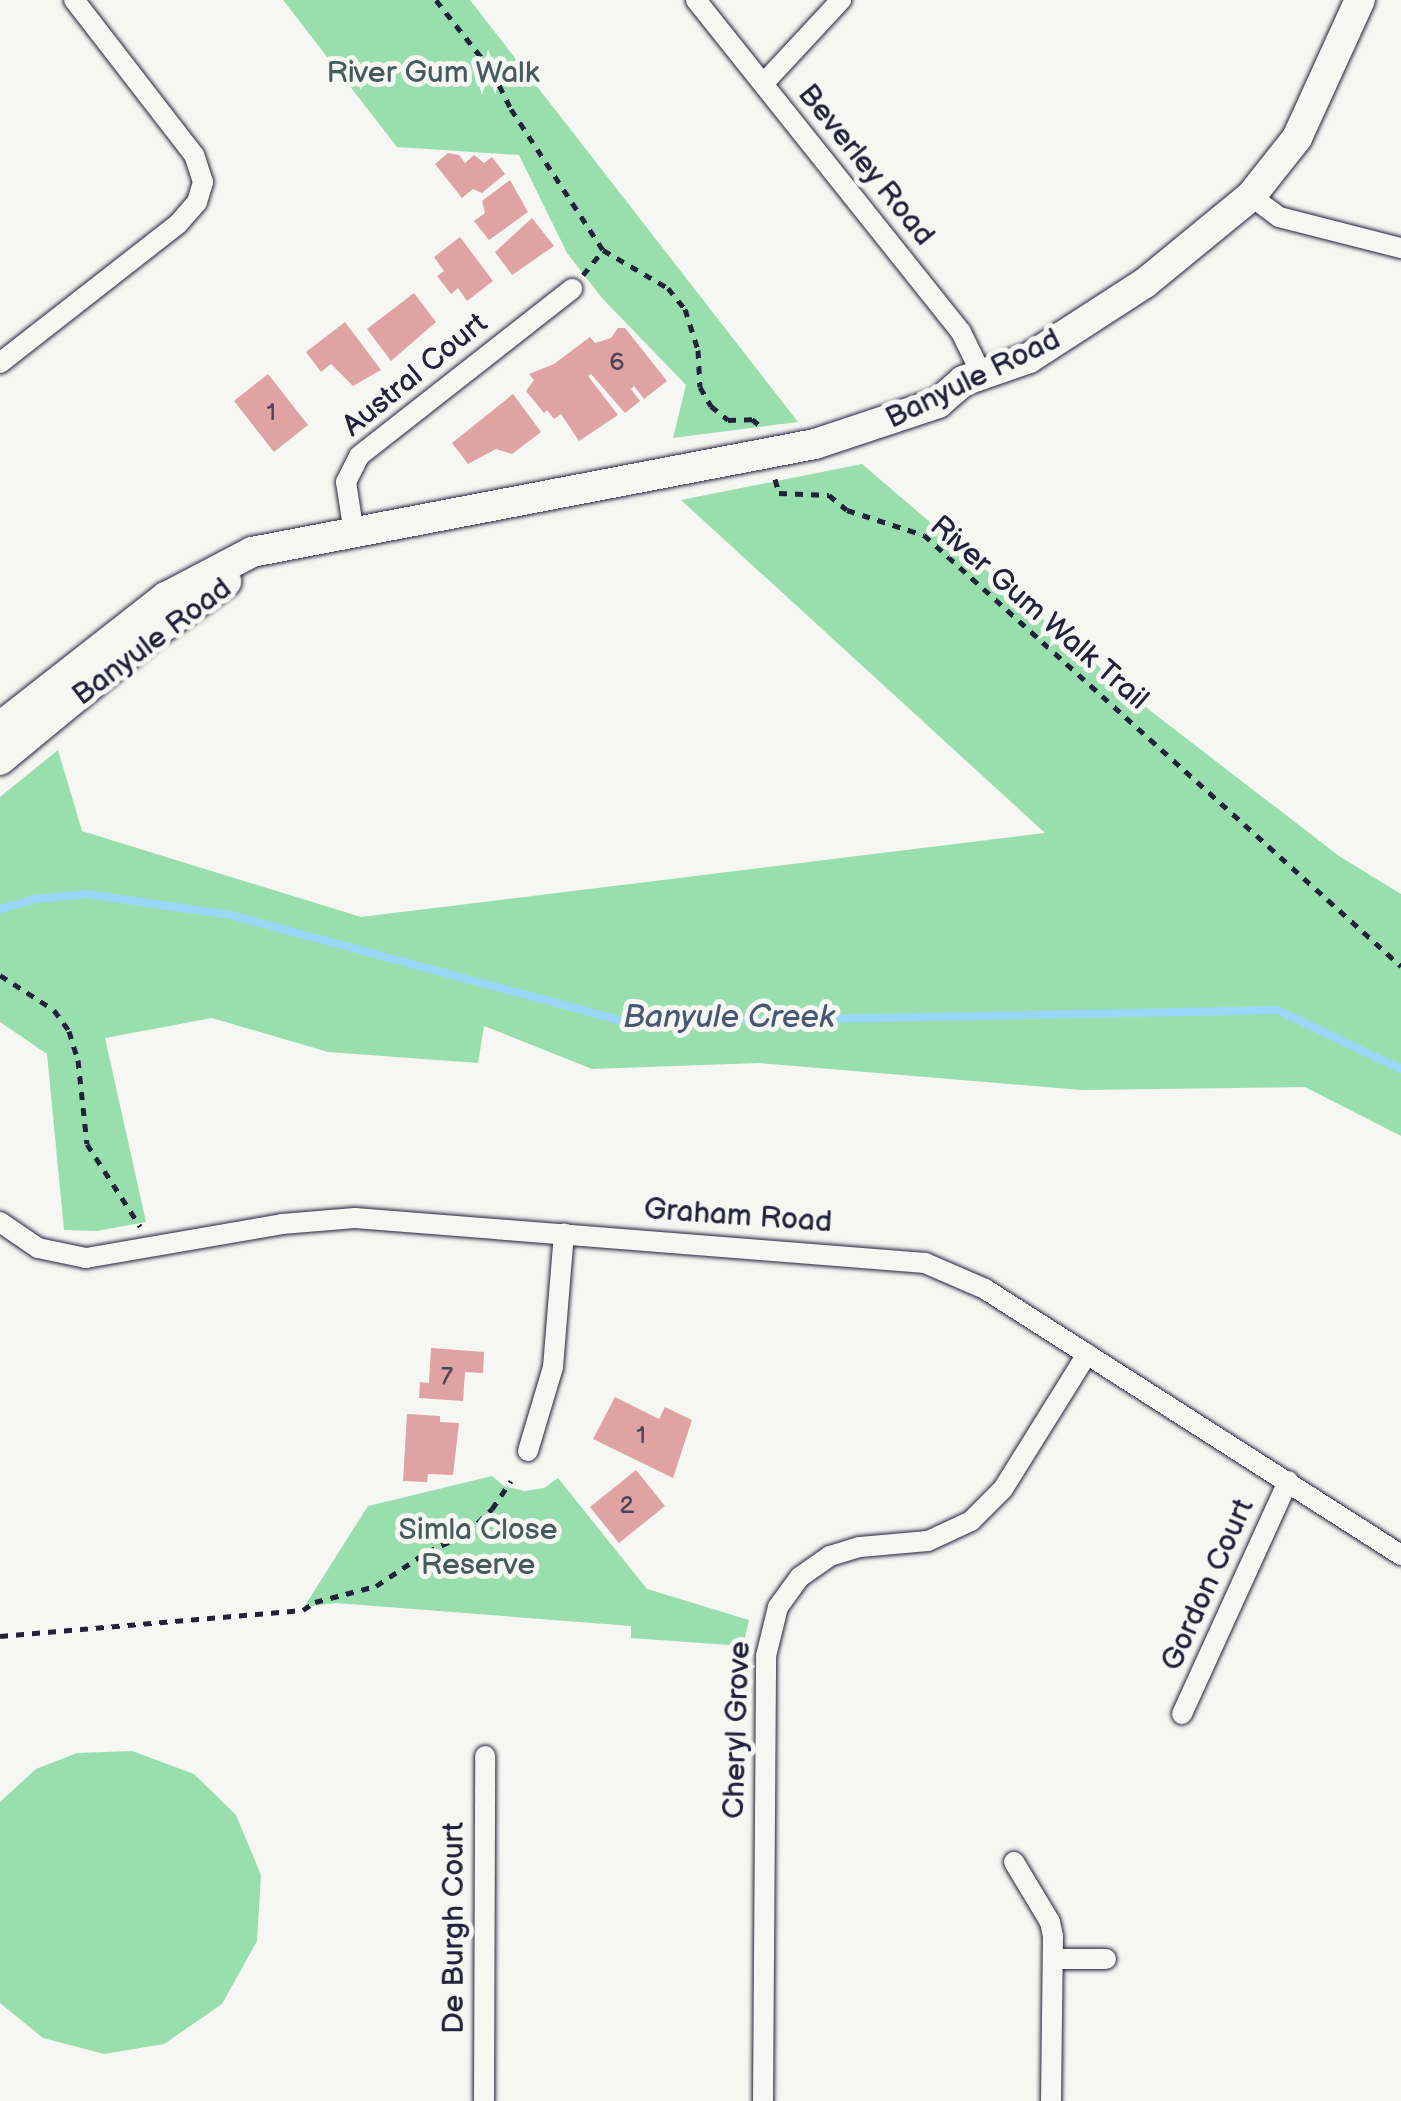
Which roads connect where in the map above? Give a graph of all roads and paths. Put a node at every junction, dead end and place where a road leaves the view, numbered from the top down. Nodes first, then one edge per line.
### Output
1 (74, 0) edge
2 (436, 0) edge
3 (696, 0) edge
4 (841, 0) edge
5 (1360, 0) edge
6 (763, 84) junction
7 (1252, 196) junction
8 (1401, 248) edge
9 (603, 250) junction
10 (572, 289) joint
11 (0, 363) edge
12 (981, 373) junction
13 (768, 454) junction
14 (354, 534) junction
15 (315, 543) junction
16 (44, 724) junction
17 (0, 727) edge
18 (0, 746) edge
19 (0, 760) edge
20 (1401, 966) edge
21 (0, 976) edge
22 (0, 1222) edge
23 (126, 1229) dead end
24 (564, 1233) junction
25 (1087, 1354) junction
26 (528, 1451) dead end
27 (511, 1481) dead end
28 (1288, 1482) junction
29 (1401, 1555) edge
30 (0, 1636) edge
31 (1182, 1714) dead end
32 (485, 1756) dead end
33 (1014, 1862) dead end
34 (1106, 1959) dead end
35 (1054, 1960) junction
36 (484, 2101) edge
37 (763, 2101) edge
38 (1051, 2101) edge

1 - 11 street
2 - 9 path, River Gum Walk Trail
3 - 6 street, Beverley Road
4 - 6 street
5 - 7 street, Banyule Road
6 - 12 street, Beverley Road
7 - 8 street
7 - 12 street, Banyule Road
9 - 10 path
9 - 13 path, River Gum Walk Trail
10 - 14 street, Austral Court
12 - 13 street, Banyule Road
13 - 14 street, Banyule Road
13 - 20 path, River Gum Walk Trail
14 - 15 street, Banyule Road
15 - 16 street, Banyule Road
15 - 17 street, Banyule Road
16 - 18 street
16 - 19 street, Banyule Road
21 - 23 path
22 - 24 street, Graham Road
24 - 25 street, Graham Road
24 - 26 street
25 - 28 street, Graham Road
25 - 37 street, Cheryl Grove
27 - 30 path
28 - 29 street, Graham Road
28 - 31 street, Gordon Court
32 - 36 street, De Burgh Court
33 - 35 street
34 - 35 street
35 - 38 street

